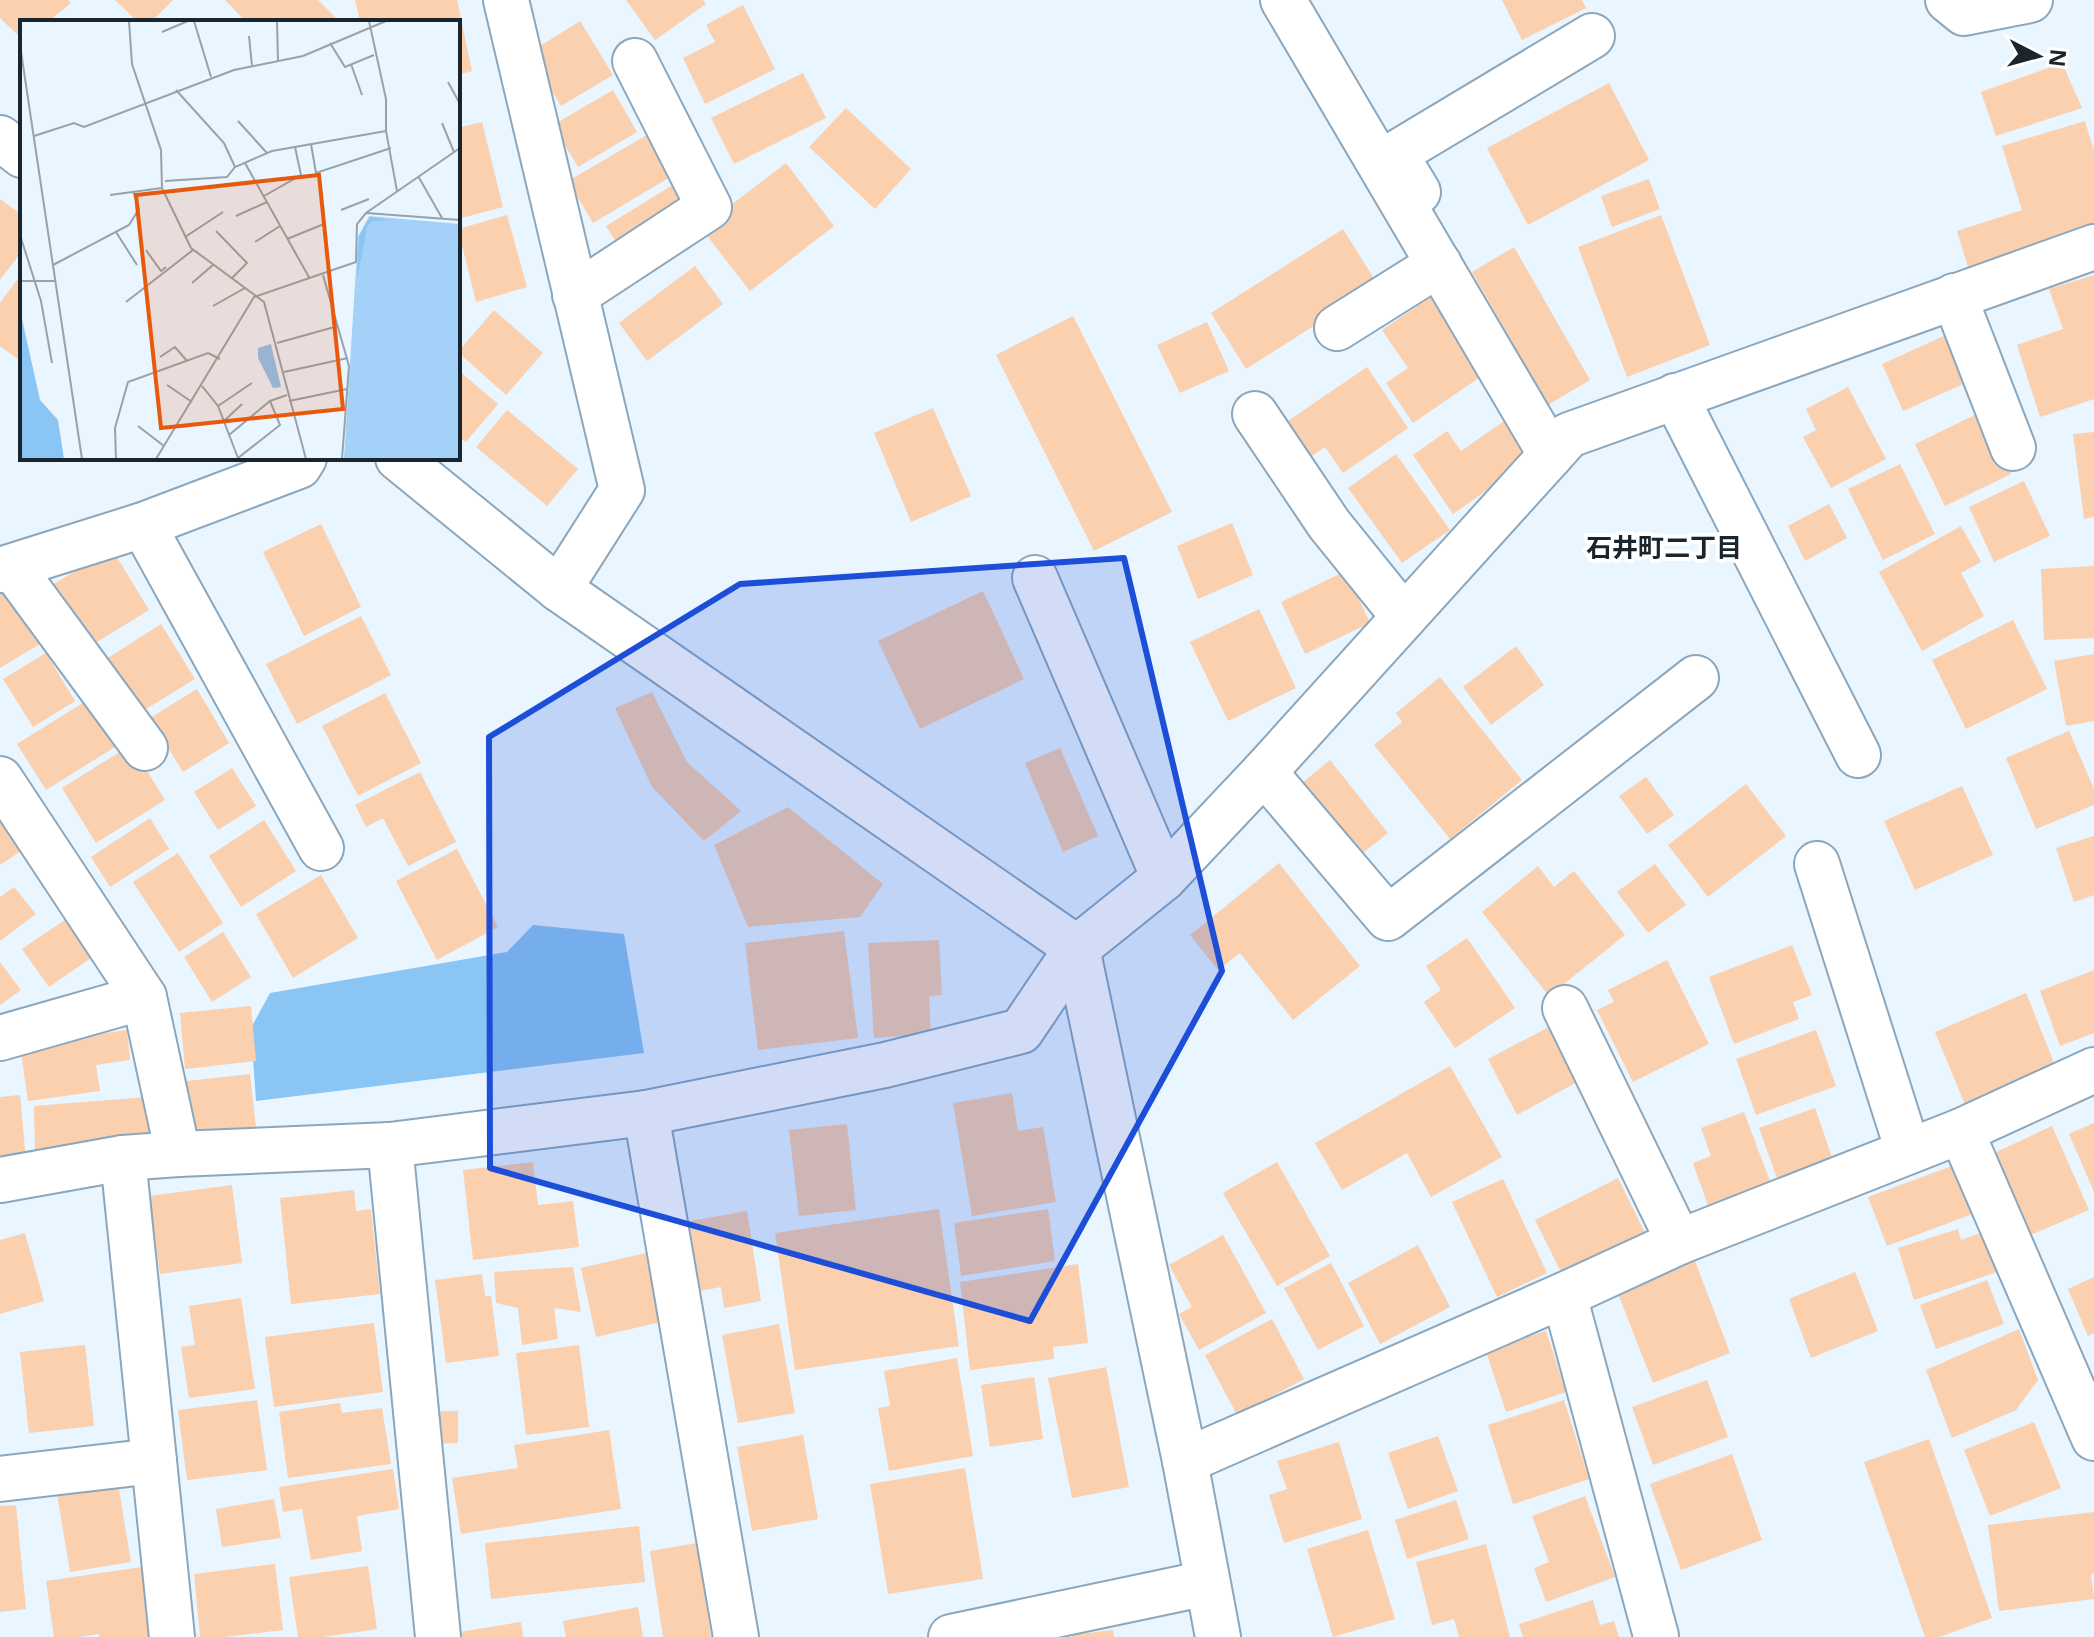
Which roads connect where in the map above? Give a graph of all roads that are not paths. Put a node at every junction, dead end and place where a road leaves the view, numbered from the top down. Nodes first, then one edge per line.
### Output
1 (506, 0) edge
2 (1283, 0) edge
3 (1948, 0) edge
4 (2030, 0) edge
5 (1592, 36) dead end
6 (635, 61) dead end
7 (0, 138) edge
8 (20, 153) edge
9 (2094, 247) edge
10 (1433, 253) junction
11 (575, 295) junction
12 (1954, 296) junction
13 (1337, 328) dead end
14 (1675, 396) junction
15 (1255, 414) dead end
16 (2013, 448) dead end
17 (1551, 455) junction
18 (303, 460) edge
19 (400, 460) edge
20 (143, 525) junction
21 (6, 569) edge
22 (1035, 578) dead end
23 (559, 589) junction
24 (1404, 617) junction
25 (1696, 678) dead end
26 (145, 748) dead end
27 (1858, 755) dead end
28 (1264, 772) junction
29 (0, 779) edge
30 (321, 848) dead end
31 (1817, 864) dead end
32 (1164, 878) junction
33 (1077, 948) junction
34 (144, 997) junction
35 (1565, 1008) dead end
36 (0, 1038) edge
37 (2094, 1070) edge
38 (646, 1113) junction
39 (1961, 1131) junction
40 (390, 1145) junction
41 (1908, 1151) junction
42 (178, 1154) junction
43 (123, 1158) junction
44 (0, 1180) edge
45 (1679, 1242) junction
46 (1564, 1295) junction
47 (2094, 1438) edge
48 (154, 1461) junction
49 (1185, 1461) junction
50 (0, 1479) edge
51 (1207, 1583) junction
52 (1656, 1636) edge
53 (172, 1637) edge
54 (438, 1637) edge
55 (736, 1637) edge
56 (951, 1637) edge
57 (1218, 1637) edge

1 - 11 street
2 - 10 street
3 - 4 street
5 - 10 street
6 - 11 street
7 - 8 street
9 - 12 street
10 - 13 street
10 - 17 street
11 - 23 street
12 - 14 street
12 - 16 street
14 - 17 street
14 - 27 street
15 - 24 street
17 - 24 street
18 - 20 street
19 - 23 street
20 - 21 street
20 - 30 street
21 - 26 street
22 - 32 street
23 - 33 street
24 - 28 street
25 - 28 street
28 - 32 street
29 - 34 street
31 - 41 street
32 - 33 street
33 - 38 street
33 - 49 street
34 - 36 street
34 - 42 street
35 - 45 street
37 - 39 street
38 - 40 street
38 - 55 street
39 - 41 street
39 - 47 street
40 - 42 street
40 - 54 street
41 - 45 street
42 - 43 street
43 - 44 street
43 - 48 street
45 - 46 street
46 - 49 street
46 - 52 street
48 - 50 street
48 - 53 street
49 - 51 street
51 - 56 street
51 - 57 street

